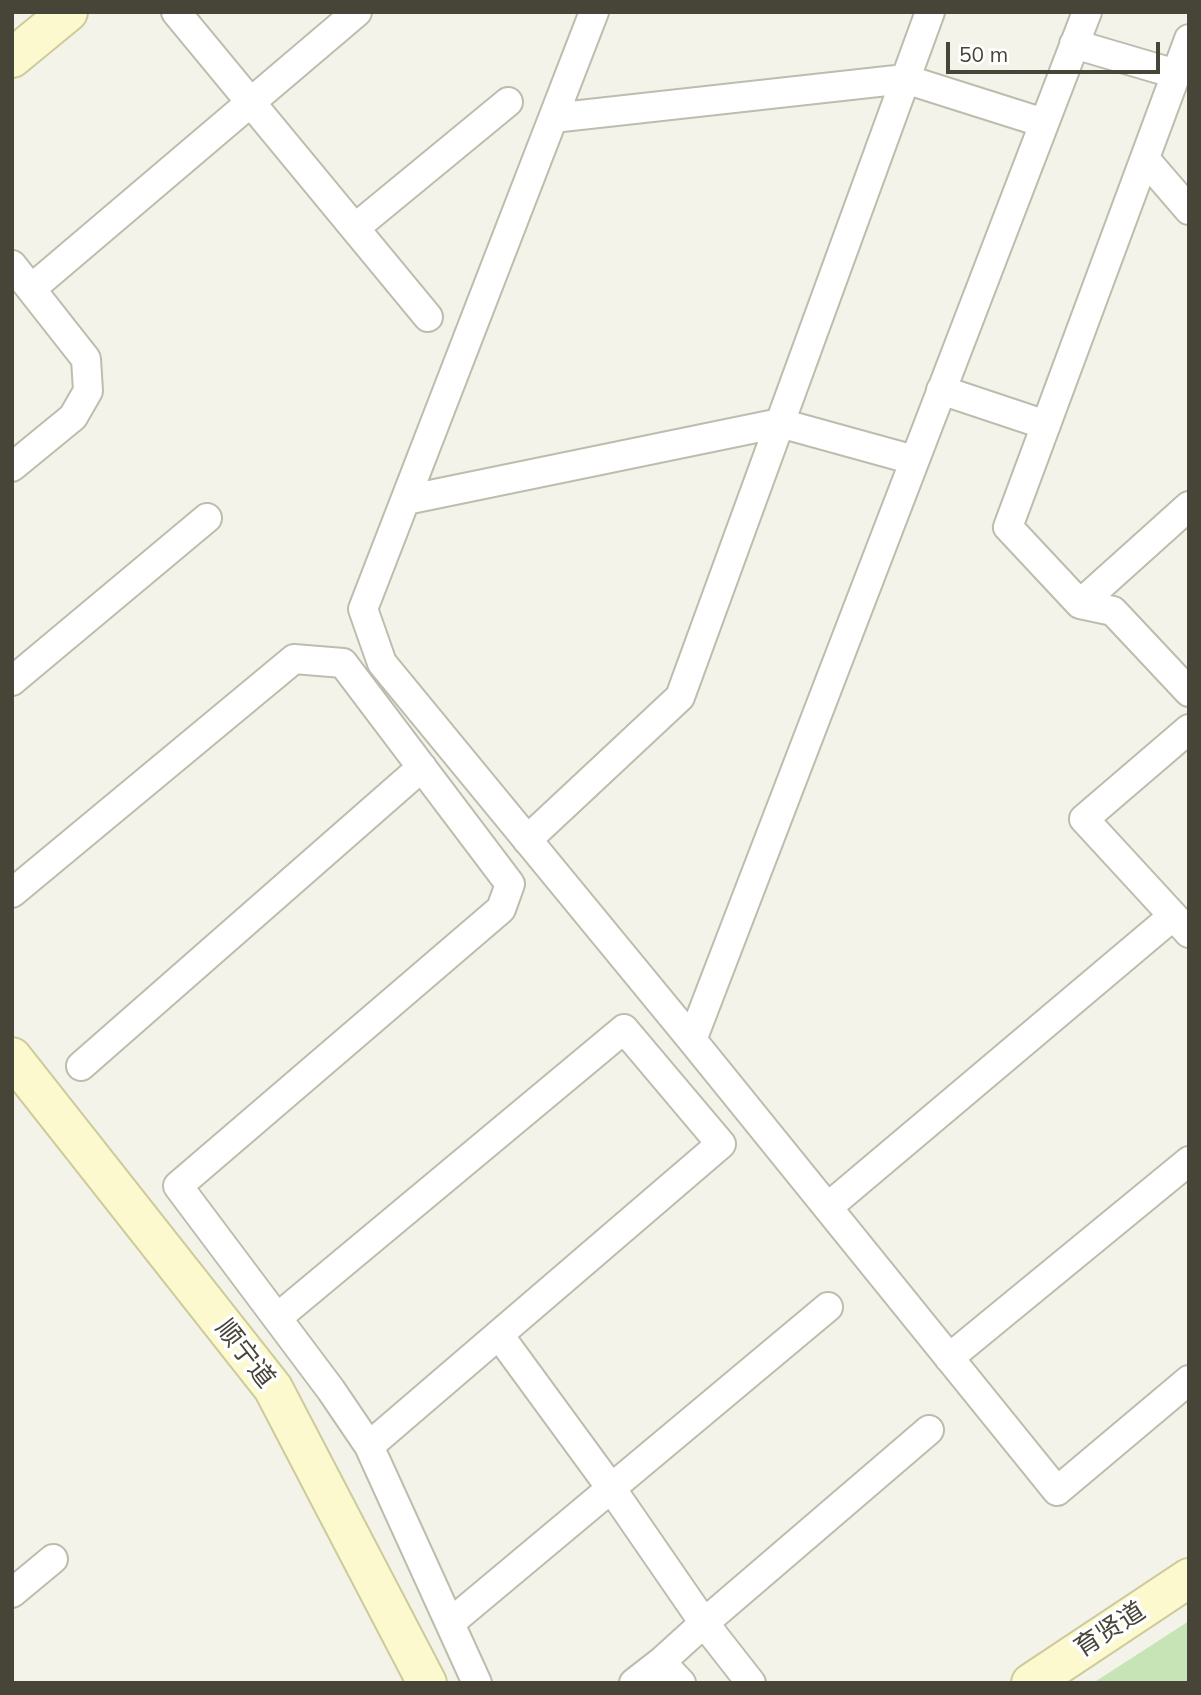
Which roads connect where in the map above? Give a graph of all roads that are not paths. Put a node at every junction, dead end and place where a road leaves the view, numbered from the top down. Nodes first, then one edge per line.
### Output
1 (68, 12) edge
2 (176, 12) edge
3 (358, 12) edge
4 (594, 12) edge
5 (930, 12) edge
6 (1087, 12) edge
7 (1189, 39) edge
8 (1074, 44) junction
9 (14, 55) edge
10 (1176, 74) junction
11 (905, 79) junction
12 (251, 103) junction
13 (508, 103) dead end
14 (553, 118) junction
15 (1044, 123) junction
16 (1144, 159) junction
17 (1189, 210) edge
18 (355, 228) junction
19 (12, 265) edge
20 (31, 289) junction
21 (428, 317) dead end
22 (941, 390) junction
23 (780, 423) junction
24 (1046, 425) junction
25 (914, 460) junction
26 (12, 467) edge
27 (405, 500) junction
28 (1189, 506) edge
29 (207, 518) dead end
30 (1080, 604) junction
31 (12, 681) edge
32 (1189, 692) edge
33 (1189, 729) edge
34 (422, 767) junction
35 (527, 840) junction
36 (12, 893) edge
37 (1181, 925) edge
38 (692, 1040) junction
39 (12, 1058) edge
40 (80, 1066) dead end
41 (1189, 1161) edge
42 (828, 1208) junction
43 (828, 1307) dead end
44 (277, 1318) junction
45 (499, 1335) junction
46 (950, 1358) junction
47 (1189, 1380) edge
48 (929, 1430) dead end
49 (369, 1446) junction
50 (611, 1488) junction
51 (53, 1559) dead end
52 (1189, 1578) edge
53 (12, 1593) edge
54 (450, 1623) junction
55 (704, 1623) junction
56 (661, 1662) junction
57 (427, 1683) edge
58 (477, 1683) edge
59 (634, 1683) edge
60 (681, 1683) edge
61 (751, 1683) edge
62 (1031, 1683) edge

1 - 9 street
2 - 12 street
3 - 12 street
4 - 14 street
5 - 11 street
6 - 8 street
7 - 10 street
8 - 10 street
8 - 15 street
10 - 16 street
11 - 14 street
11 - 15 street
11 - 23 street
12 - 18 street
12 - 20 street
13 - 18 street
14 - 27 street
15 - 22 street
16 - 17 street
16 - 24 street
18 - 21 street
19 - 20 street
20 - 26 street
22 - 24 street
22 - 25 street
23 - 25 street
23 - 27 street
23 - 35 street
24 - 30 street
25 - 38 street
27 - 35 street
28 - 30 street
29 - 31 street
30 - 32 street
33 - 37 street
34 - 36 street
34 - 40 street
34 - 44 street
35 - 38 street
37 - 42 street
38 - 42 street
39 - 57 street, 顺宁道
41 - 46 street
42 - 46 street
43 - 50 street
44 - 45 street
44 - 49 street
45 - 49 street
45 - 50 street
46 - 47 street
48 - 55 street
49 - 54 street
50 - 54 street
50 - 55 street
51 - 53 street
52 - 62 street, 育贤道
54 - 58 street
55 - 56 street
55 - 61 street
56 - 59 street
56 - 60 street

